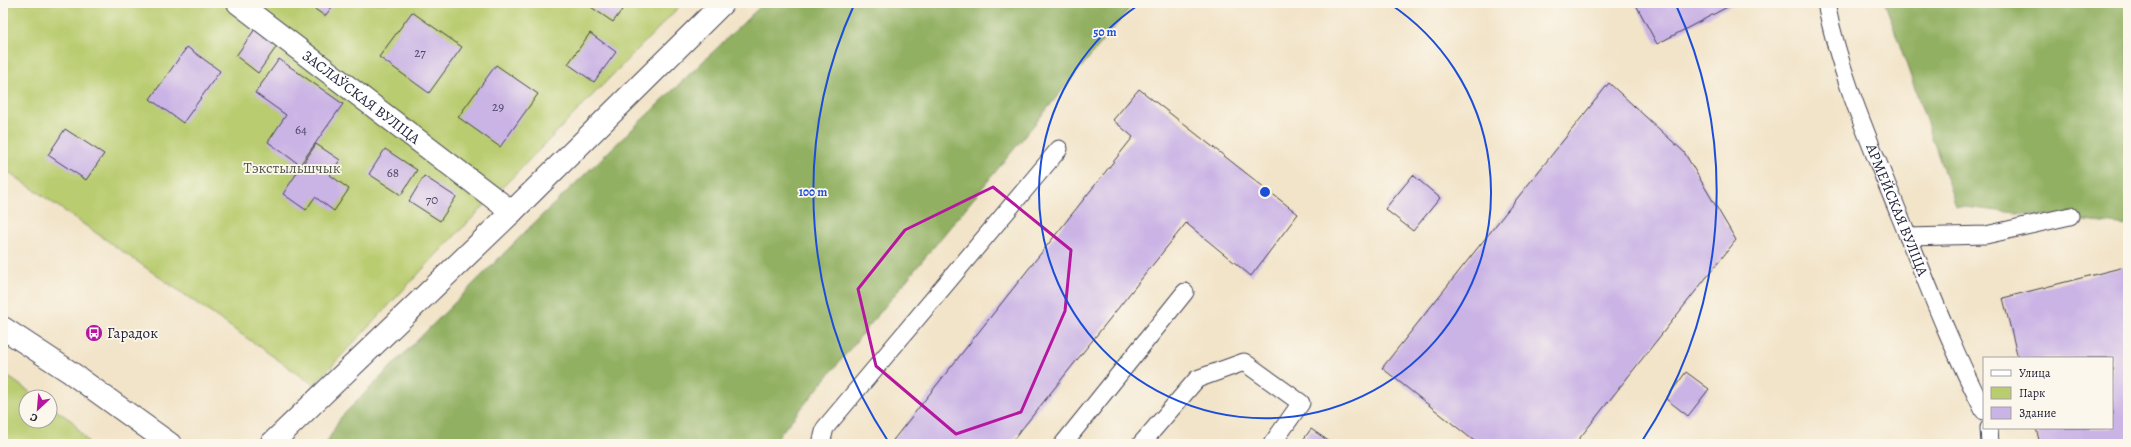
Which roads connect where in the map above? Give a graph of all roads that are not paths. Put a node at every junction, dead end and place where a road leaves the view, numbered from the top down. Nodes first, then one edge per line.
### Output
1 (238, 3) edge
2 (723, 3) edge
3 (1826, 3) edge
4 (1060, 149) dead end
5 (512, 212) junction
6 (2070, 216) dead end
7 (1908, 236) junction
8 (1184, 292) dead end
9 (3, 328) edge
10 (1983, 409) edge
11 (1989, 429) edge
12 (170, 444) edge
13 (271, 444) edge
14 (821, 444) edge
15 (1063, 444) edge
16 (1141, 444) edge
17 (1272, 444) edge
18 (1990, 444) edge

1 - 5 street, ЗАСЛАЎСКАЯ ВУЛІЦА
2 - 5 street
3 - 7 lane, АРМЕЙСКАЯ ВУЛІЦА
4 - 14 lane
5 - 13 street
6 - 7 lane
7 - 10 lane, АРМЕЙСКАЯ ВУЛІЦА
8 - 15 lane
9 - 12 street
11 - 18 lane
16 - 17 lane

